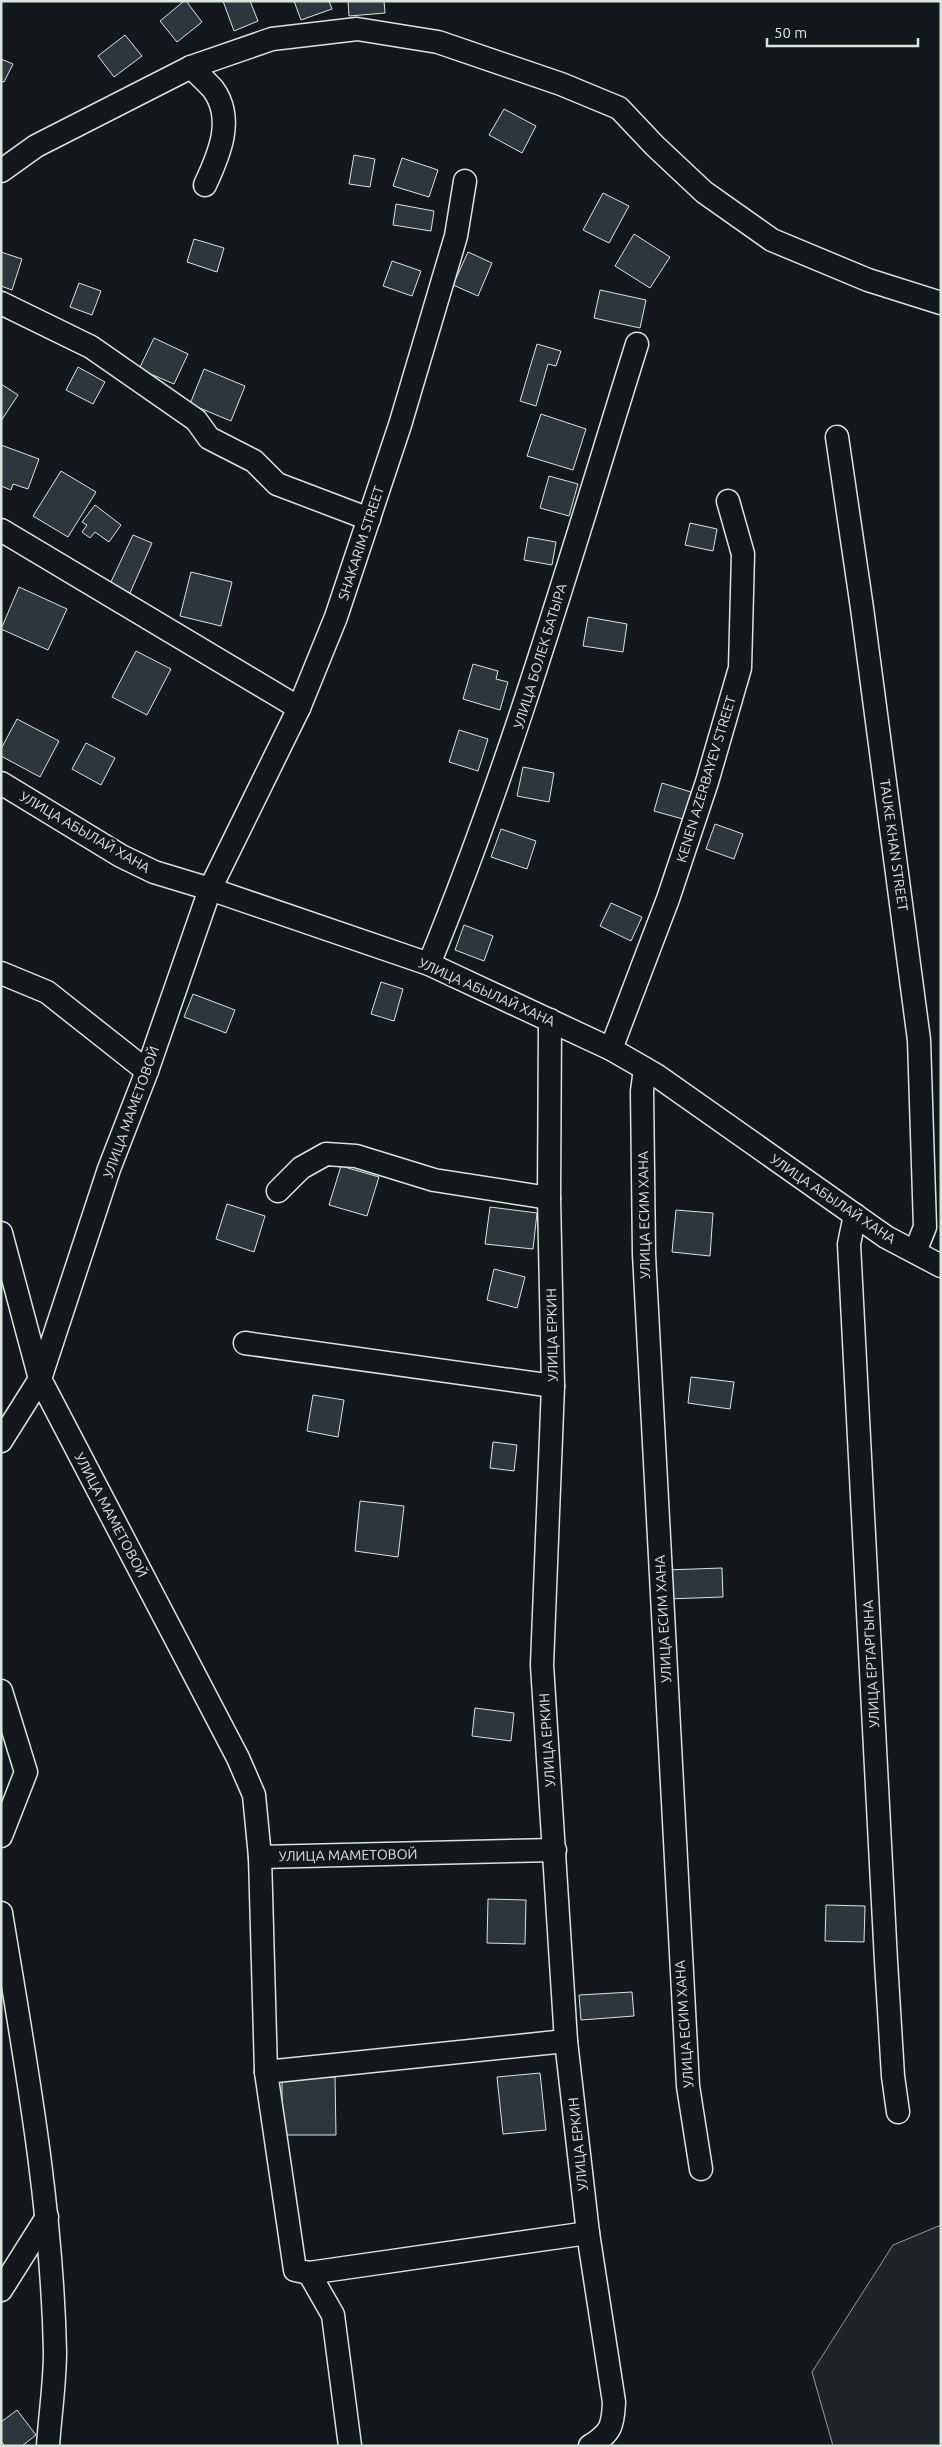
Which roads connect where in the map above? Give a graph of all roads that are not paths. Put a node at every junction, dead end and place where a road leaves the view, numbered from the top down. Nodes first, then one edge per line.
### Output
1 (191, 66) junction
2 (1, 171) edge
3 (465, 181) dead end
4 (205, 185) dead end
5 (1, 303) edge
6 (941, 303) edge
7 (636, 344) dead end
8 (836, 437) dead end
9 (728, 501) dead end
10 (368, 519) junction
11 (1, 530) edge
12 (299, 708) junction
13 (1, 783) edge
14 (210, 888) junction
15 (429, 964) junction
16 (1, 973) edge
17 (550, 1020) junction
18 (611, 1049) junction
19 (645, 1069) junction
20 (147, 1071) junction
21 (278, 1191) dead end
22 (549, 1198) junction
23 (855, 1215) junction
24 (1, 1233) edge
25 (915, 1252) junction
26 (941, 1266) edge
27 (245, 1343) dead end
28 (40, 1379) junction
29 (552, 1386) junction
30 (1, 1441) edge
31 (1, 1691) edge
32 (1, 1836) edge
33 (554, 1850) junction
34 (260, 1858) junction
35 (1, 1913) edge
36 (566, 2041) junction
37 (266, 2072) junction
38 (898, 2112) dead end
39 (701, 2169) dead end
40 (47, 2217) junction
41 (588, 2233) junction
42 (310, 2273) junction
43 (1, 2290) edge
44 (48, 2446) edge
45 (350, 2446) edge
46 (590, 2446) edge

1 - 2 street
1 - 4 street
1 - 6 street
3 - 10 street, SHAKARIM STREET
5 - 10 street
7 - 15 street, УЛИЦА БОЛЕК БАТЫРА
8 - 25 street, TAUKE KHAN STREET
9 - 18 street, KENEN AZERBAYEV STREET
10 - 12 street, SHAKARIM STREET
11 - 12 street
12 - 14 street, SHAKARIM STREET
13 - 14 street, УЛИЦА АБЫЛАЙ ХАНА
14 - 15 street, УЛИЦА АБЫЛАЙ ХАНА
14 - 20 street, УЛИЦА МАМЕТОВОЙ
15 - 17 street, УЛИЦА АБЫЛАЙ ХАНА
16 - 20 street
17 - 18 street, УЛИЦА АБЫЛАЙ ХАНА
17 - 22 street, УЛИЦА ЕРКИН
18 - 19 street, УЛИЦА АБЫЛАЙ ХАНА
19 - 23 street, УЛИЦА АБЫЛАЙ ХАНА
19 - 39 street, УЛИЦА ЕСИМ ХАНА
20 - 28 street, УЛИЦА МАМЕТОВОЙ
21 - 22 street
22 - 29 street, УЛИЦА ЕРКИН
23 - 25 street, УЛИЦА АБЫЛАЙ ХАНА
23 - 38 street, УЛИЦА ЕРТАРГЫНА
24 - 28 street
25 - 26 street, УЛИЦА АБЫЛАЙ ХАНА
27 - 29 street
28 - 30 street
28 - 34 street, УЛИЦА МАМЕТОВОЙ
29 - 33 street, УЛИЦА ЕРКИН
31 - 32 street
33 - 34 street, УЛИЦА МАМЕТОВОЙ
33 - 36 street, УЛИЦА ЕРКИН
34 - 37 street
35 - 40 street
36 - 37 street
36 - 41 street, УЛИЦА ЕРКИН
37 - 42 street
40 - 43 street
40 - 44 street
41 - 42 street
41 - 46 street, УЛИЦА ЕРКИН
42 - 45 street

